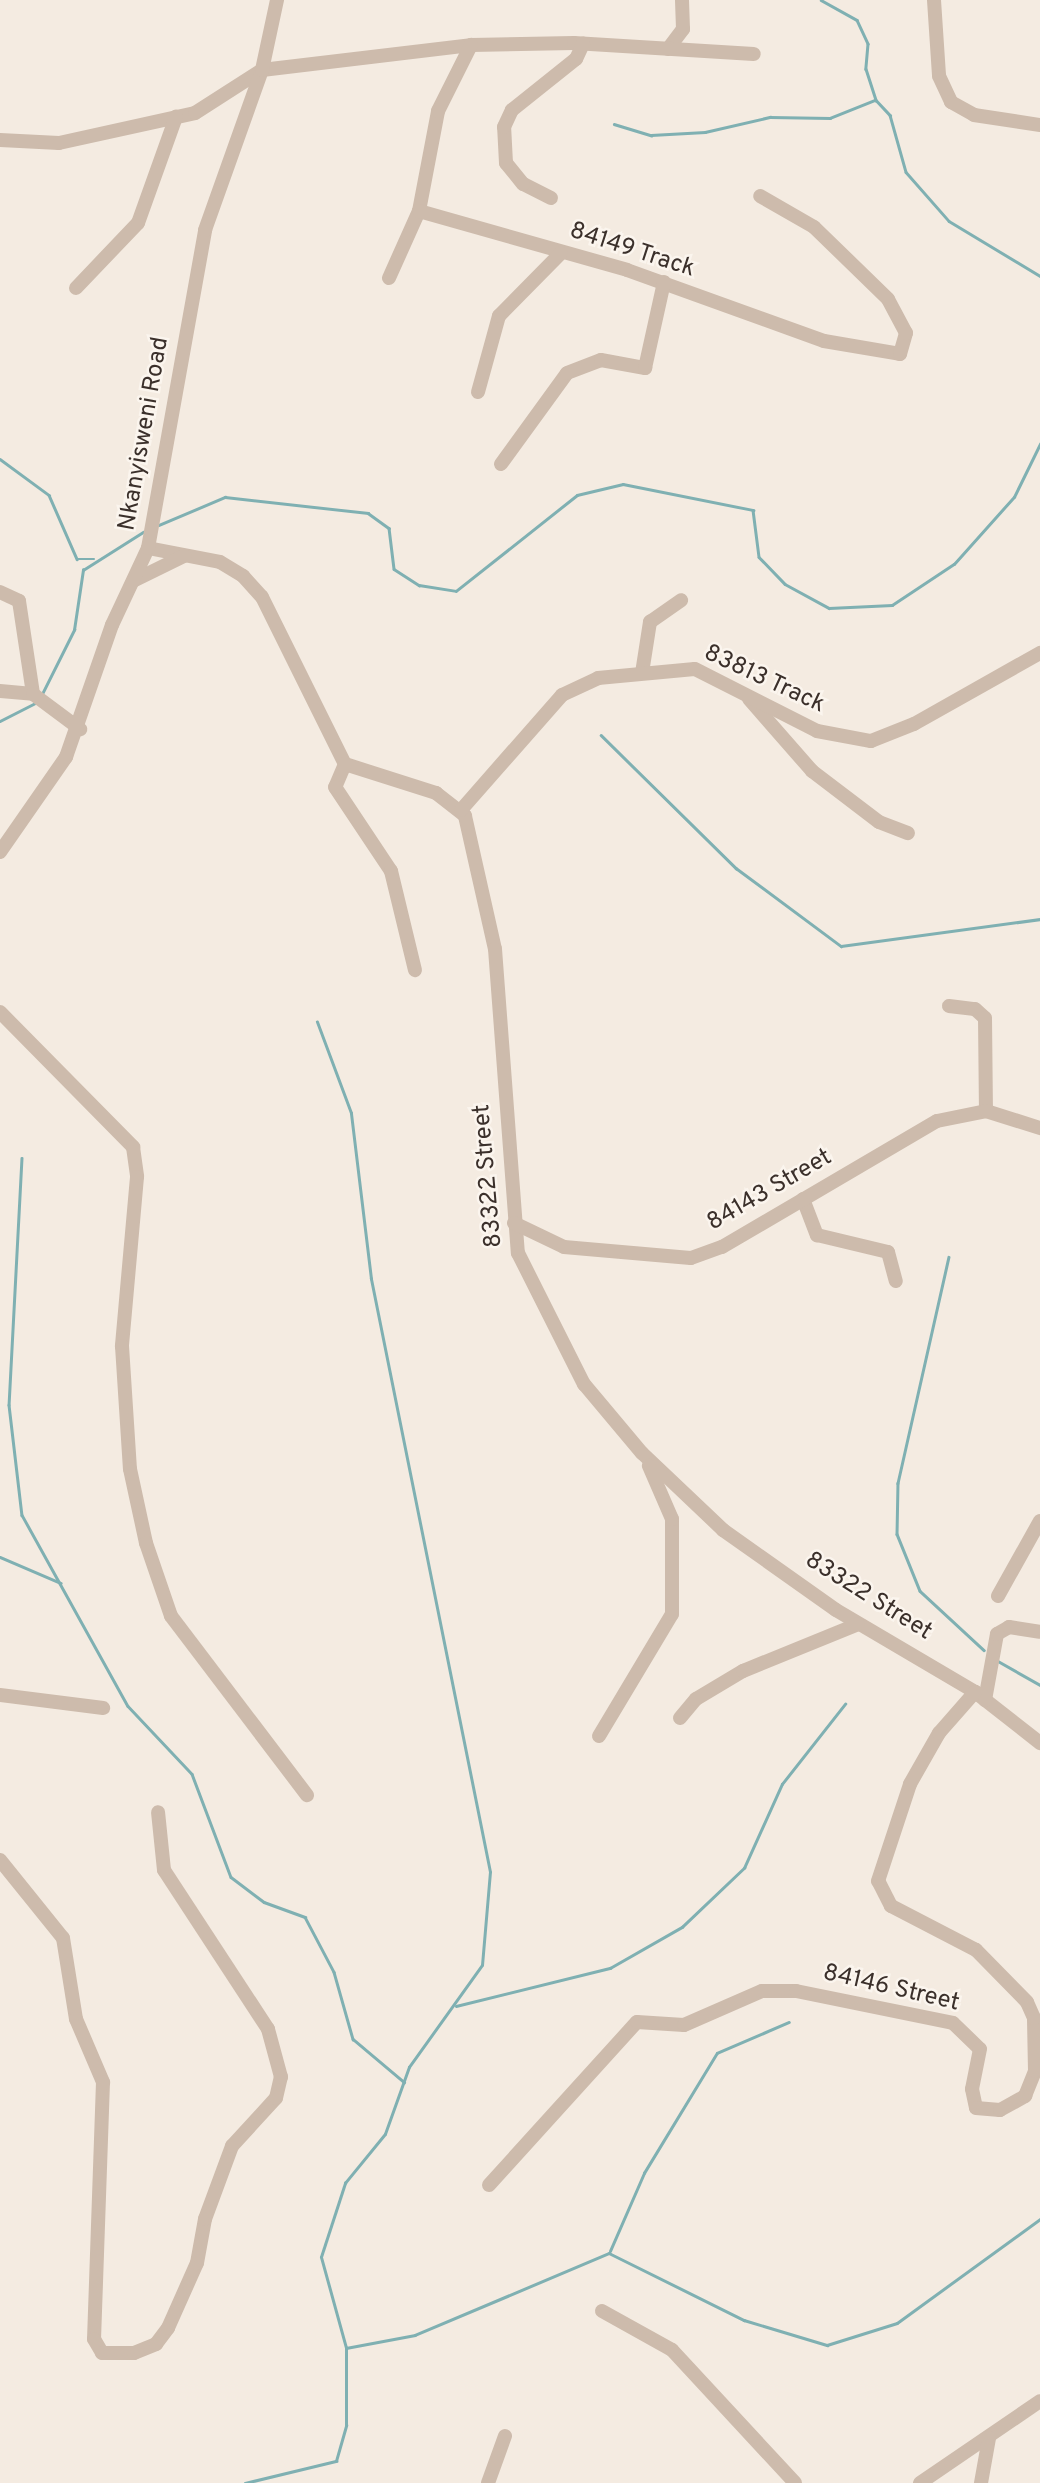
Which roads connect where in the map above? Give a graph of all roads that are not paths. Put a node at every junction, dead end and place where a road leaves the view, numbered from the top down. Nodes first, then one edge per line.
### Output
1 (276, 0) edge
2 (682, 0) edge
3 (934, 0) edge
4 (583, 44) junction
5 (471, 45) junction
6 (668, 49) junction
7 (754, 54) dead end
8 (262, 70) junction
9 (176, 117) junction
10 (1040, 125) edge
11 (0, 140) edge
12 (760, 196) dead end
13 (551, 198) dead end
14 (419, 211) junction
15 (561, 253) junction
16 (389, 278) dead end
17 (664, 282) junction
18 (76, 288) dead end
19 (478, 392) dead end
20 (501, 464) dead end
21 (148, 548) junction
22 (186, 556) junction
23 (135, 580) junction
24 (0, 592) edge
25 (681, 600) dead end
26 (1040, 653) edge
27 (642, 673) junction
28 (0, 691) edge
29 (33, 694) junction
30 (748, 698) junction
31 (80, 729) junction
32 (345, 764) junction
33 (461, 810) junction
34 (908, 833) dead end
35 (0, 852) edge
36 (415, 970) dead end
37 (949, 1006) dead end
38 (0, 1012) edge
39 (986, 1111) junction
40 (1040, 1128) edge
41 (803, 1199) junction
42 (514, 1223) junction
43 (896, 1281) dead end
44 (642, 1453) junction
45 (1040, 1521) edge
46 (999, 1596) dead end
47 (858, 1624) junction
48 (1040, 1632) edge
49 (0, 1695) edge
50 (980, 1696) junction
51 (103, 1708) dead end
52 (680, 1718) dead end
53 (599, 1736) dead end
54 (1040, 1743) edge
55 (307, 1795) dead end
56 (158, 1812) dead end
57 (0, 1860) edge
58 (489, 2185) dead end
59 (602, 2311) dead end
60 (1040, 2401) edge
61 (505, 2436) dead end
62 (989, 2438) junction
63 (488, 2483) edge
64 (794, 2483) edge
65 (920, 2483) edge
66 (981, 2483) edge

1 - 8 street, Nkanyisweni Road
2 - 6 street
3 - 10 street
4 - 5 street
4 - 6 street
4 - 13 street
5 - 8 street
5 - 14 street
6 - 7 street
8 - 9 street
8 - 21 street, Nkanyisweni Road
9 - 11 street
9 - 18 street
12 - 17 street, 84149 Track
14 - 15 street, 84149 Track
14 - 16 street
15 - 17 street, 84149 Track
15 - 19 street
17 - 20 street
21 - 22 street
21 - 23 street, Nkanyisweni Road
22 - 23 street
22 - 32 street
23 - 31 street, Nkanyisweni Road
24 - 29 street
25 - 27 street
26 - 30 street, 83813 Track
27 - 30 street, 83813 Track
27 - 33 street, 83813 Track
28 - 29 street
29 - 31 street
30 - 34 street
31 - 35 street, Nkanyisweni Road
32 - 33 street
32 - 36 street
33 - 42 street, 83322 Street
37 - 39 street
38 - 55 street
39 - 40 street
39 - 41 street, 84143 Street
41 - 42 street, 84143 Street
41 - 43 street
42 - 44 street, 83322 Street
44 - 47 street, 83322 Street
44 - 53 street
45 - 46 street
47 - 50 street, 83322 Street
47 - 52 street
48 - 50 street
49 - 51 street
50 - 54 street, 83322 Street
50 - 58 street, 84146 Street
56 - 57 street
59 - 64 street
60 - 62 street
61 - 63 street
62 - 65 street
62 - 66 street

